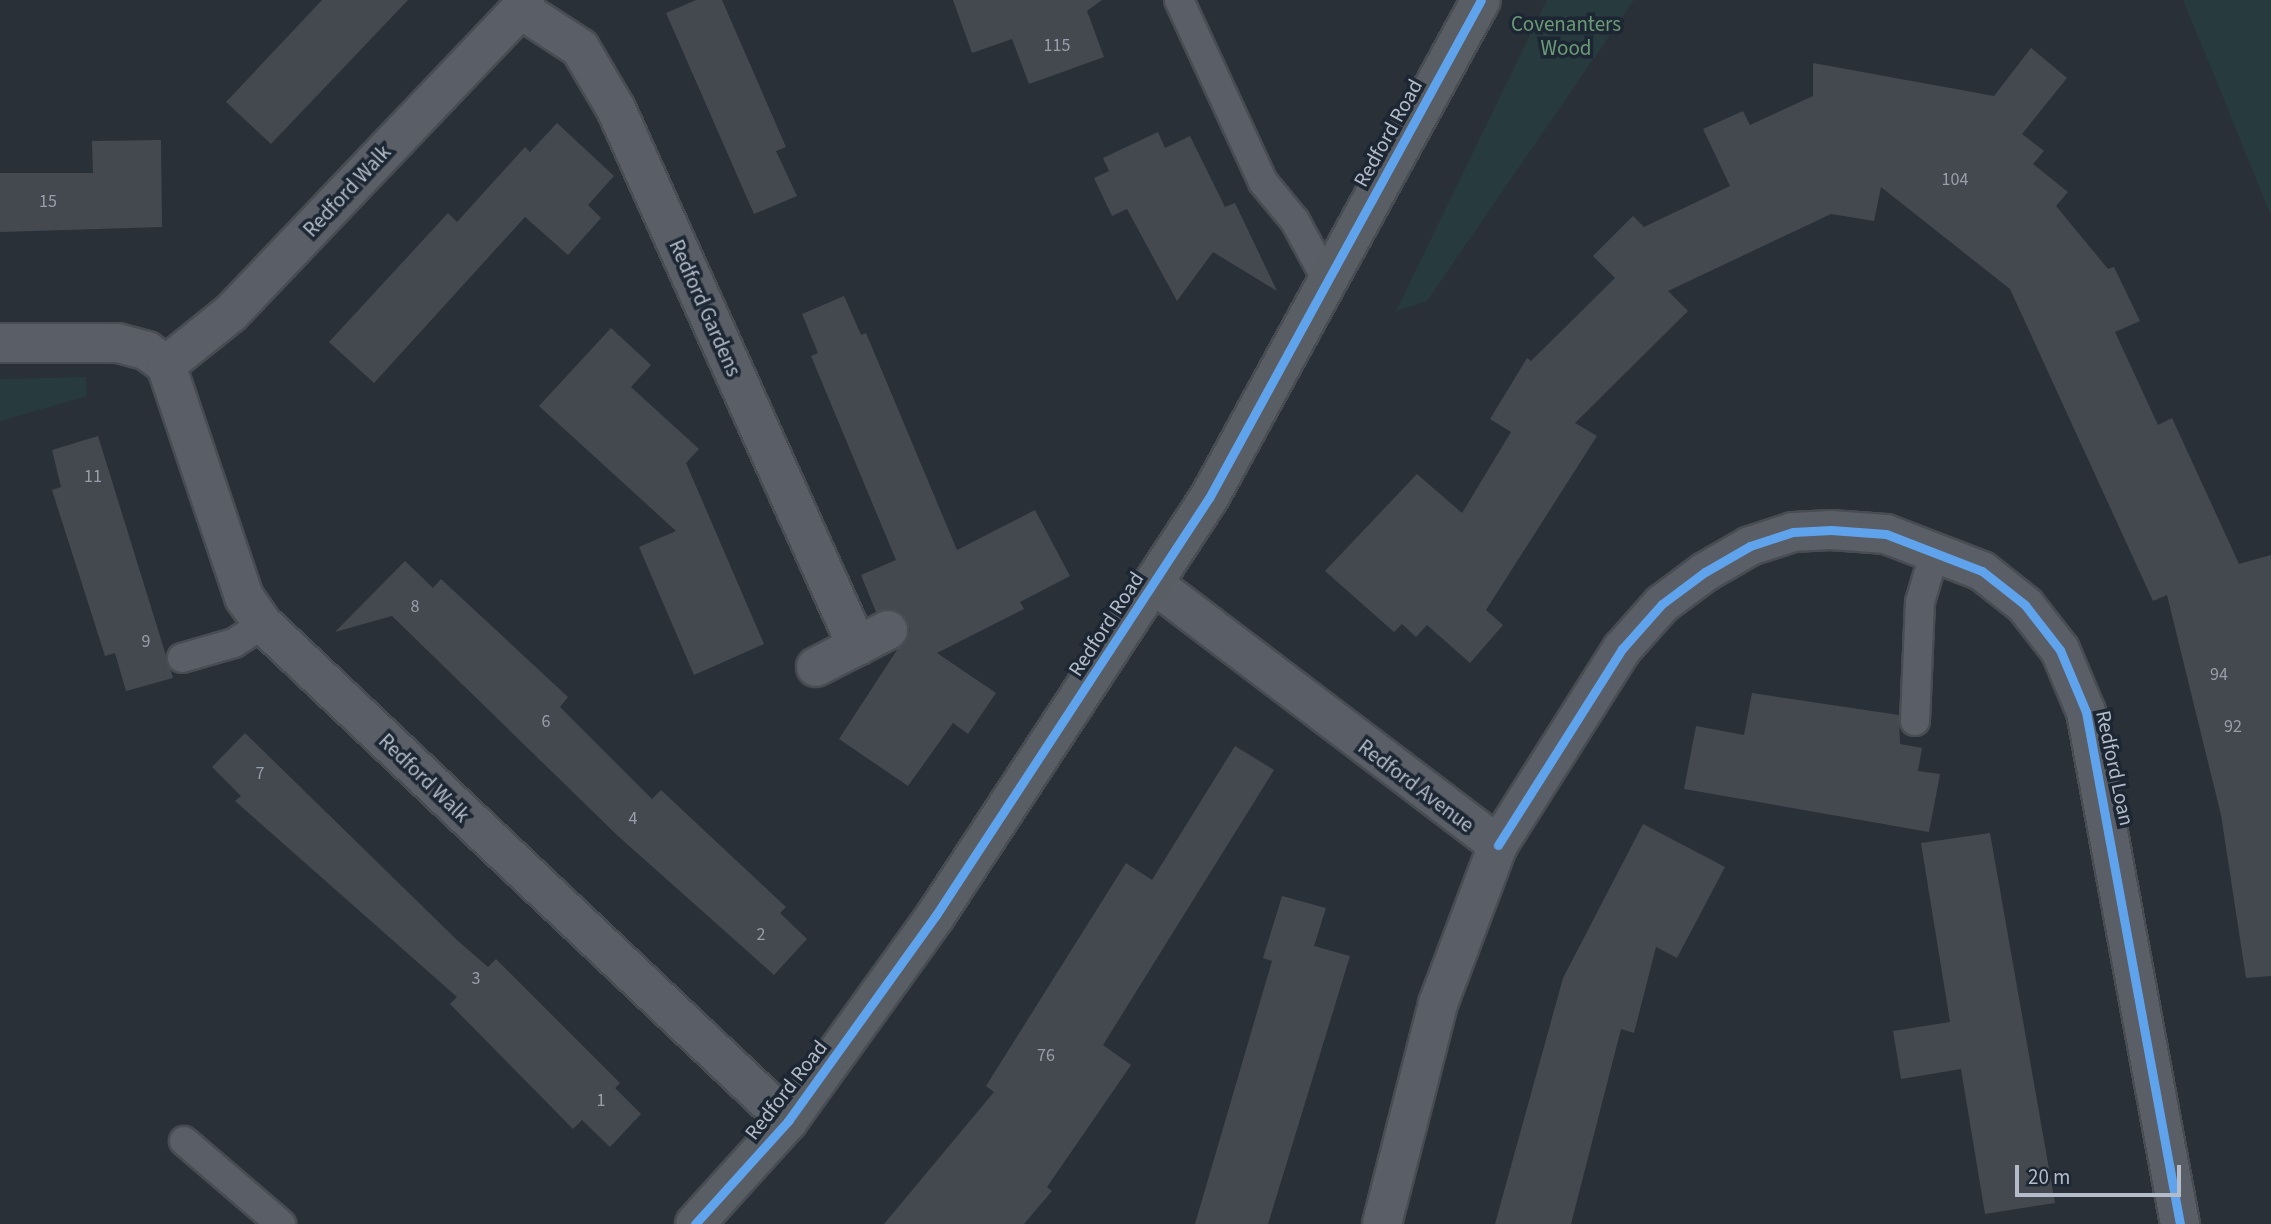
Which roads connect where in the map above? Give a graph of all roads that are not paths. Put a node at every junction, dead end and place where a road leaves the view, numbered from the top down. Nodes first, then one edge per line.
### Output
1 (1179, 0) edge
2 (1481, 0) edge
3 (522, 4) edge
4 (1326, 278) junction
5 (0, 343) edge
6 (166, 365) junction
7 (1936, 548) junction
8 (1154, 584) junction
9 (263, 624) junction
10 (182, 658) dead end
11 (816, 667) dead end
12 (1915, 721) dead end
13 (1498, 845) junction
14 (788, 1121) junction
15 (184, 1141) dead end
16 (281, 1224) edge
17 (695, 1224) edge
18 (1382, 1224) edge
19 (2180, 1224) edge

1 - 4 lane
2 - 4 main road, Redford Road
3 - 6 street, Redford Walk
3 - 11 street, Redford Gardens
4 - 8 main road, Redford Road
5 - 6 street
6 - 9 street, Redford Walk
7 - 12 lane
7 - 13 street, Redford Loan
7 - 19 street, Redford Loan
8 - 13 street, Redford Avenue
8 - 14 main road, Redford Road
9 - 10 lane
9 - 14 street, Redford Walk
13 - 18 street, Redford Avenue
14 - 17 main road, Redford Road
15 - 16 lane

